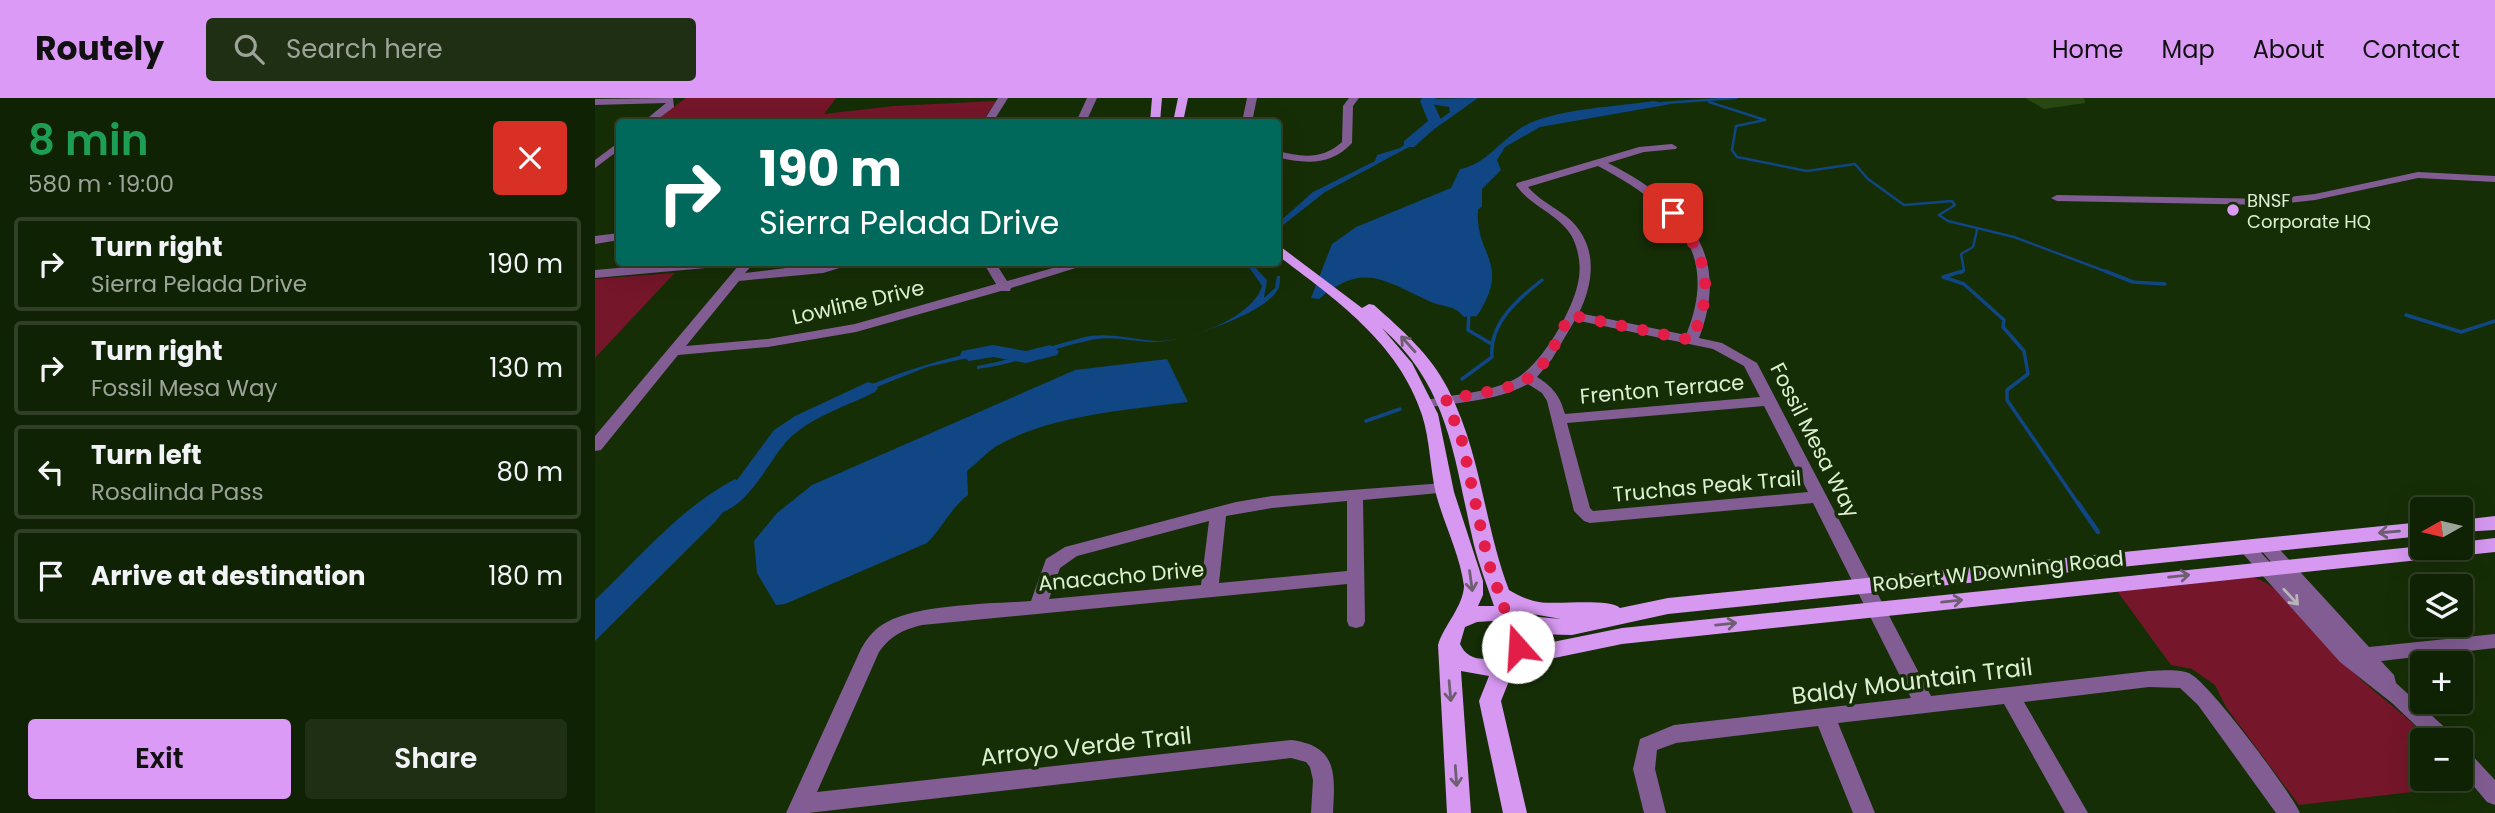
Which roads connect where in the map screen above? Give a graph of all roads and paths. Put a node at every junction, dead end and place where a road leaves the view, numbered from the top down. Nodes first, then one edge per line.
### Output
1 (1003, 98) edge
2 (1092, 98) edge
3 (1157, 98) edge
4 (1183, 98) edge
5 (1252, 98) edge
6 (1354, 98) edge
7 (631, 99) edge
8 (595, 102) edge
9 (990, 118) edge
10 (652, 119) edge
11 (1082, 119) edge
12 (1156, 119) edge
13 (1179, 119) edge
14 (1248, 119) edge
15 (1672, 147) dead end
16 (616, 148) edge
17 (1281, 155) edge
18 (1598, 162) junction
19 (595, 165) edge
20 (2449, 178) junction
21 (2495, 179) edge
22 (2495, 186) edge
23 (2345, 191) junction
24 (2362, 197) junction
25 (2060, 202) dead end
26 (2202, 205) junction
27 (616, 238) edge
28 (595, 240) edge
29 (1281, 241) edge
30 (1281, 251) edge
31 (690, 266) edge
32 (744, 266) edge
33 (836, 266) edge
34 (991, 266) edge
35 (1076, 266) edge
36 (595, 274) edge
37 (735, 278) junction
38 (1005, 288) junction
39 (1353, 301) junction
40 (1570, 315) junction
41 (1691, 340) junction
42 (674, 351) junction
43 (1529, 378) junction
44 (1446, 399) junction
45 (1769, 401) junction
46 (1426, 404) junction
47 (1559, 419) junction
48 (595, 446) edge
49 (1444, 488) junction
50 (1355, 496) junction
51 (1818, 497) junction
52 (1218, 514) junction
53 (2495, 523) edge
54 (2473, 525) edge
55 (2410, 530) edge
56 (2255, 545) junction
57 (2495, 545) edge
58 (2285, 565) junction
59 (2264, 567) junction
60 (1355, 577) junction
61 (1863, 586) junction
62 (1209, 590) junction
63 (1501, 595) junction
64 (1038, 606) junction
65 (1874, 608) junction
66 (1632, 611) junction
67 (1510, 620) junction
68 (1356, 621) dead end
69 (1460, 621) junction
70 (1449, 641) junction
71 (2495, 641) edge
72 (2368, 656) junction
73 (2347, 657) junction
74 (1507, 660) junction
75 (2010, 696) junction
76 (2399, 697) junction
77 (1925, 705) junction
78 (1825, 717) junction
79 (2432, 728) edge
80 (2473, 770) edge
81 (2495, 795) edge
82 (799, 809) edge
83 (1322, 813) edge
84 (1459, 813) edge
85 (1515, 813) edge
86 (1655, 813) edge
87 (1864, 813) edge
88 (2077, 813) edge
89 (2290, 813) edge

1 - 9 street
2 - 11 street
3 - 12 main road
4 - 13 main road
5 - 14 street
6 - 17 street
7 - 8 street
7 - 10 street
15 - 18 street
16 - 19 street
18 - 40 street
18 - 41 street
20 - 21 street
20 - 22 street
20 - 23 street
20 - 24 street
23 - 24 street
23 - 26 street
24 - 26 street
25 - 26 street
27 - 28 street
29 - 39 main road
30 - 39 main road
31 - 36 street
32 - 37 street
33 - 37 street
34 - 38 street
35 - 38 street, Lowline Drive
37 - 42 street
38 - 42 street, Lowline Drive
44 -> 39 main road
39 - 46 main road
40 - 41 street, Fossil Mesa Way
40 - 43 street
41 - 45 street, Fossil Mesa Way
42 - 48 street
43 - 44 street
43 - 47 street, Truchas Peak Trail
44 - 46 street
44 - 63 main road
45 - 47 street, Frenton Terrace
45 - 51 street, Fossil Mesa Way
46 - 49 main road
47 - 51 street, Truchas Peak Trail
49 - 50 street
49 -> 69 main road
50 - 52 street
50 - 60 street
51 - 61 street, Fossil Mesa Way
52 - 62 street
52 - 64 street
53 - 54 main road
55 -> 56 main road, Robert W Downing Road
56 - 58 street
56 - 59 street
56 - 61 main road, Robert W Downing Road
57 - 58 main road, Robert W Downing Road
58 - 59 main road, Robert W Downing Road
58 - 72 street
65 -> 59 main road, Robert W Downing Road
59 -> 73 street
60 - 62 street, Anacacho Drive
60 - 68 street
61 - 65 street, Fossil Mesa Way
61 - 66 main road, Robert W Downing Road
62 - 64 street, Anacacho Drive
63 - 66 main road
63 - 67 main road
64 - 82 street, Anacacho Drive
74 -> 65 main road, Robert W Downing Road
65 - 77 street, Fossil Mesa Way
66 - 67 main road, Robert W Downing Road
67 - 69 main road
67 - 74 main road
69 - 70 main road
70 - 74 main road
70 -> 84 main road
71 - 72 street
72 - 73 street
72 - 76 street
73 - 76 street
74 - 85 main road
75 - 77 street, Baldy Mountain Trail
75 - 88 street
75 - 89 street, Baldy Mountain Trail
76 - 79 street
77 - 78 street, Baldy Mountain Trail
78 - 86 street, Baldy Mountain Trail
78 - 87 street
80 - 81 street
82 - 83 street, Arroyo Verde Trail

